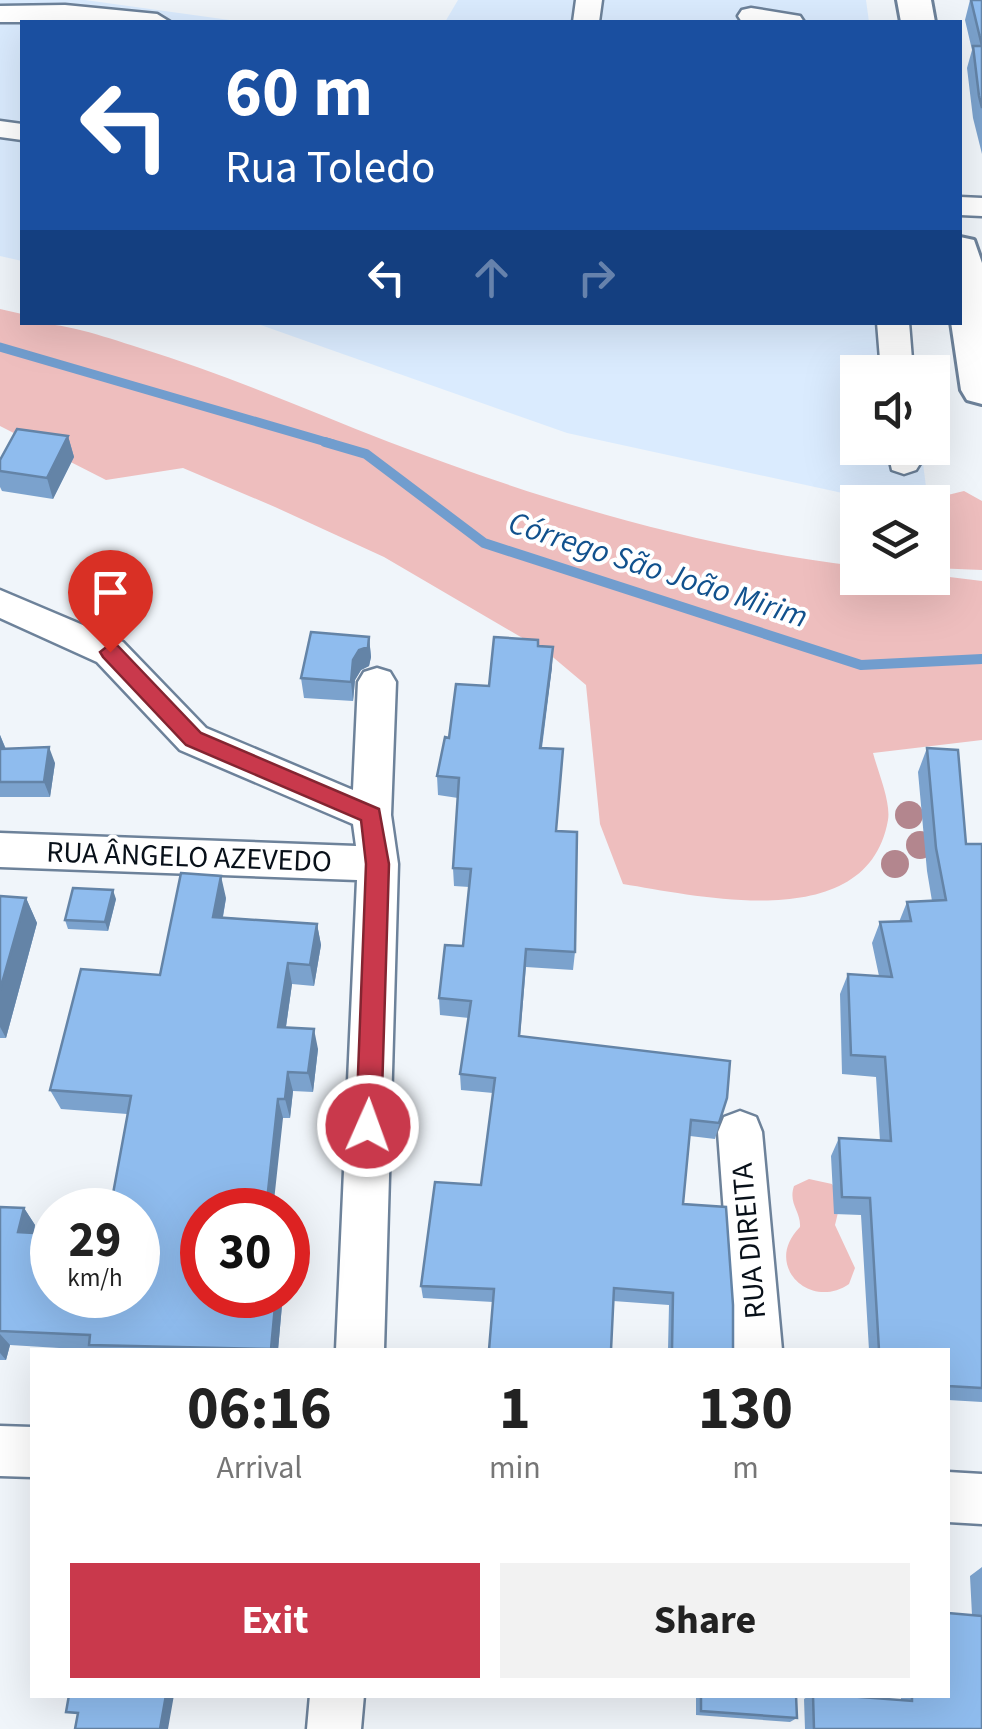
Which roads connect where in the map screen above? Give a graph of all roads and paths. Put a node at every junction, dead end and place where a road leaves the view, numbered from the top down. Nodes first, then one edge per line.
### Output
1 (749, 13) edge
2 (0, 14) edge
3 (136, 20) edge
4 (782, 20) edge
5 (962, 263) edge
6 (893, 325) edge
7 (896, 355) edge
8 (982, 390) edge
9 (0, 603) edge
10 (377, 682) dead end
11 (372, 815) junction
12 (0, 850) edge
13 (378, 864) junction
14 (740, 1132) dead end
15 (360, 1348) edge
16 (758, 1348) edge
17 (0, 1451) edge
18 (30, 1452) edge
19 (950, 1497) edge
20 (982, 1499) edge
21 (337, 1698) edge
22 (334, 1729) edge

1 - 4 street
2 - 3 street
5 - 8 main road
6 - 7 street
9 - 11 street
10 - 11 street
11 - 13 street
12 - 13 street, RUA ÂNGELO AZEVEDO
13 - 15 street
14 - 16 street, RUA DIREITA
17 - 18 street
19 - 20 street
21 - 22 street

